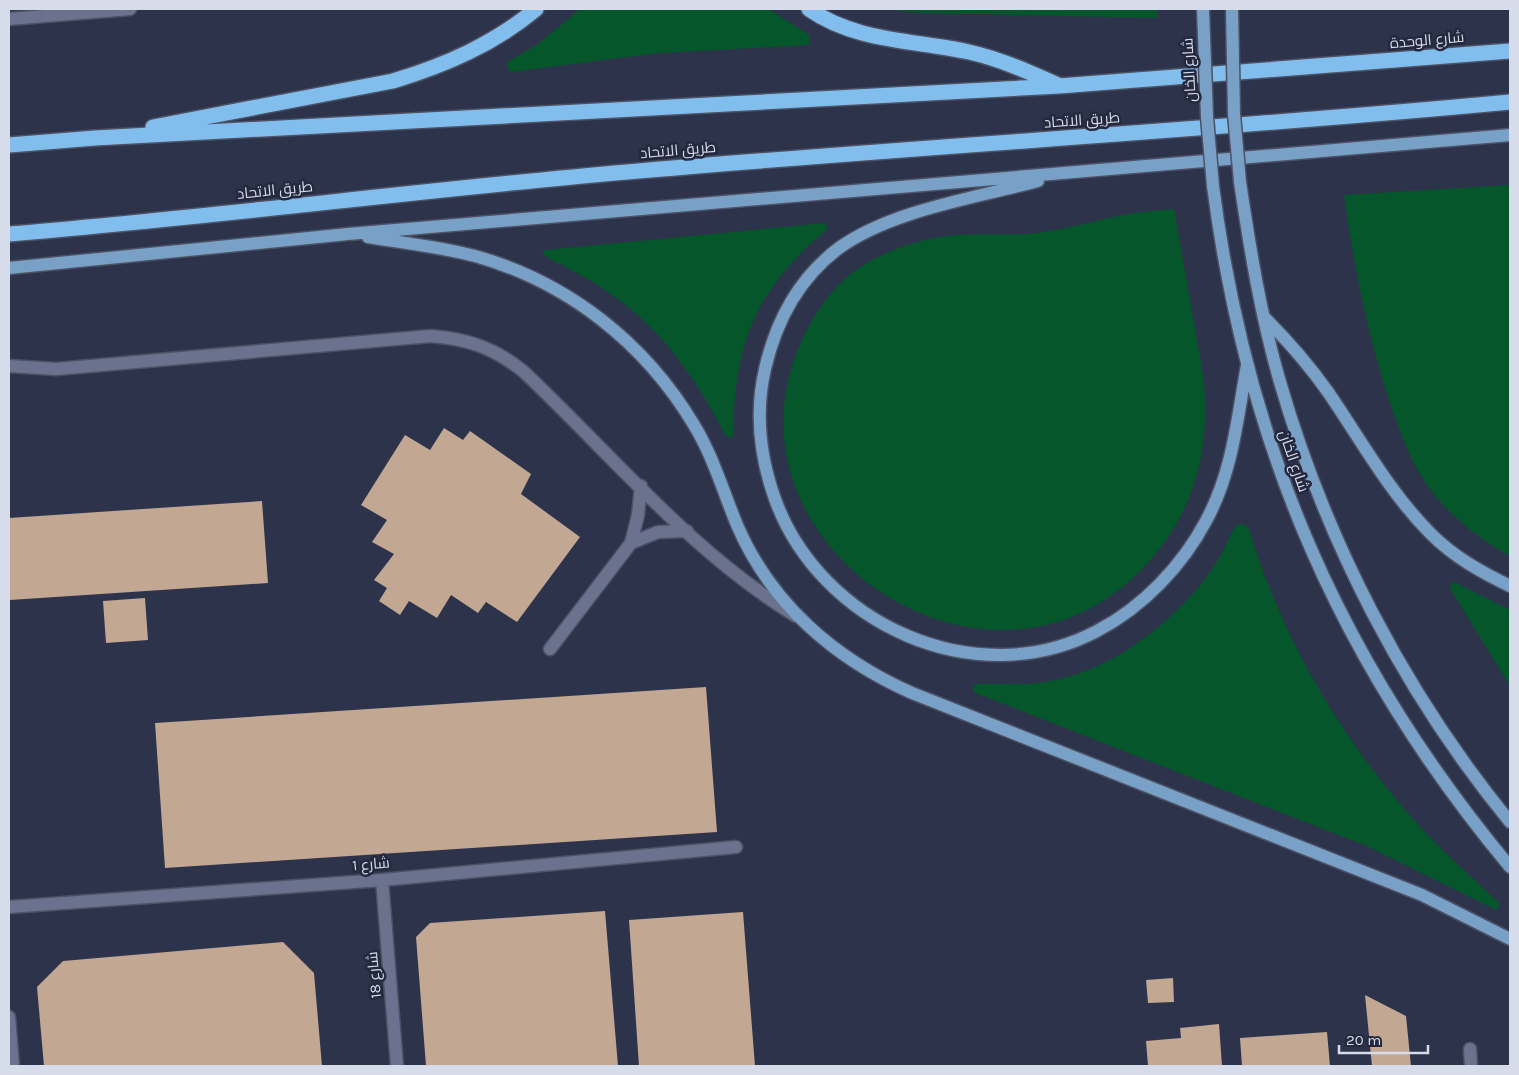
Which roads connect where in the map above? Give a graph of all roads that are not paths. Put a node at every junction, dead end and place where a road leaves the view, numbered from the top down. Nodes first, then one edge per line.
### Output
1 (130, 9) edge
2 (536, 9) edge
3 (809, 9) edge
4 (1203, 9) edge
5 (1232, 9) edge
6 (9, 19) edge
7 (1510, 51) edge
8 (1059, 86) junction
9 (1510, 102) edge
10 (1510, 135) edge
11 (95, 138) junction
12 (1479, 138) junction
13 (9, 145) edge
14 (1510, 145) edge
15 (1074, 172) junction
16 (9, 234) edge
17 (348, 234) junction
18 (9, 268) edge
19 (1263, 316) junction
20 (1247, 365) junction
21 (9, 366) edge
22 (641, 486) junction
23 (687, 531) junction
24 (631, 543) junction
25 (1510, 586) edge
26 (798, 617) junction
27 (550, 648) dead end
28 (1510, 822) edge
29 (736, 847) dead end
30 (1510, 867) edge
31 (382, 880) junction
32 (9, 907) edge
33 (1510, 939) edge
34 (9, 1017) edge
35 (1470, 1049) dead end
36 (13, 1066) edge
37 (397, 1066) edge
38 (1471, 1066) edge

1 - 6 street
2 - 11 highway
3 - 8 highway
4 - 20 main road, شارع الخان, bridge
5 - 19 main road, شارع الخان, bridge
7 - 8 highway, شارع الوحدة
8 - 11 highway
9 - 16 highway, طريق الاتحاد
10 - 12 main road
11 - 13 highway
12 - 14 main road
12 - 15 main road
15 - 17 main road
15 - 20 main road
17 - 18 main road
17 - 26 main road
19 - 25 main road
19 - 28 main road, شارع الخان
20 - 30 main road, شارع الخان
21 - 22 street
22 - 23 street
22 - 24 street
23 - 24 street
23 - 26 street
24 - 27 street
26 - 33 main road
29 - 31 street, شارع 1
31 - 32 street, شارع 1
31 - 37 street, شارع 18
34 - 36 street
35 - 38 street

